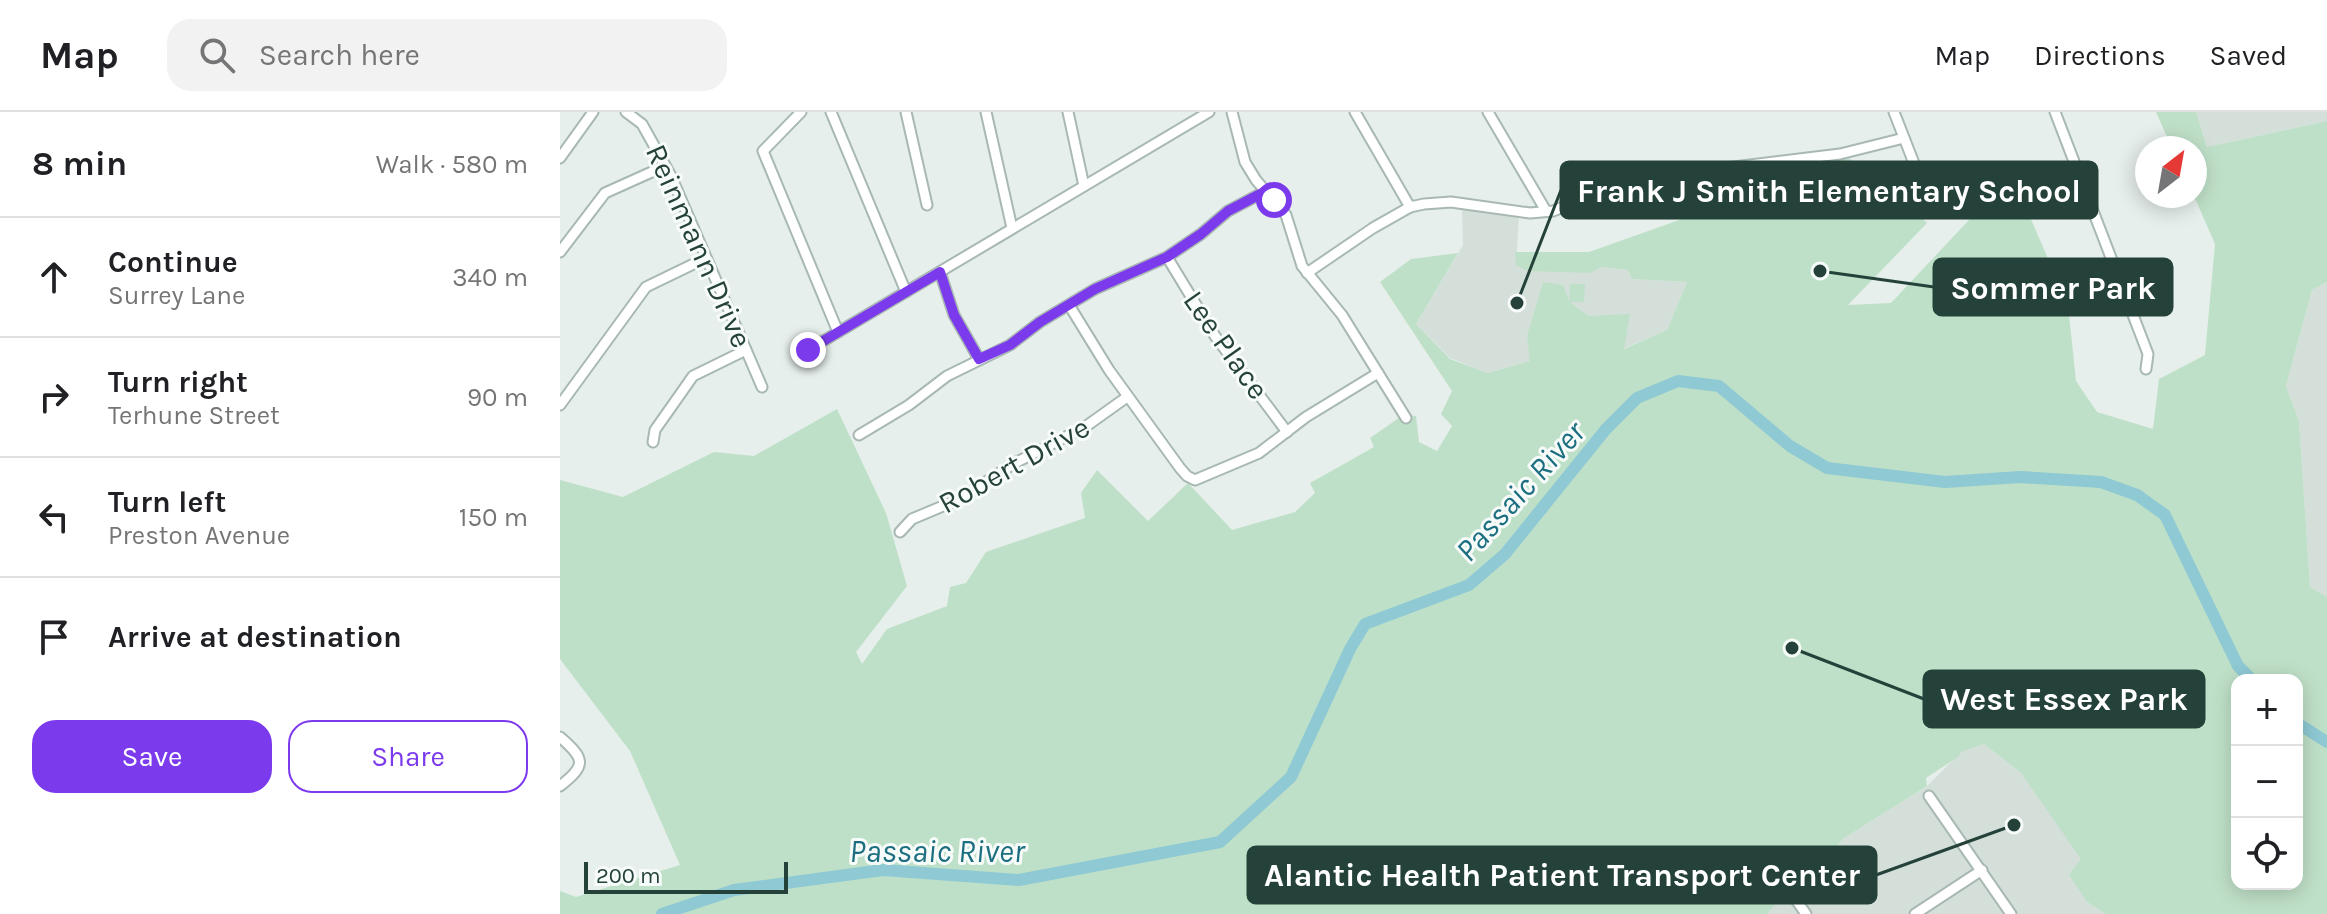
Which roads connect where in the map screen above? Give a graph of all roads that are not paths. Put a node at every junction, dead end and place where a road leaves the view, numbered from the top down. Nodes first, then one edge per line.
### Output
1 (593, 112) edge
2 (626, 112) edge
3 (801, 112) edge
4 (831, 112) edge
5 (906, 112) edge
6 (986, 112) edge
7 (1068, 112) edge
8 (1209, 112) edge
9 (1232, 112) edge
10 (1355, 112) edge
11 (1488, 112) edge
12 (1894, 112) edge
13 (2055, 112) edge
14 (1904, 138) junction
15 (560, 158) edge
16 (665, 166) junction
17 (1084, 186) junction
18 (1266, 191) junction
19 (927, 205) dead end
20 (1922, 206) dead end
21 (1410, 207) junction
22 (1546, 211) junction
23 (1012, 228) junction
24 (560, 252) edge
25 (1167, 257) junction
26 (706, 258) junction
27 (940, 272) junction
28 (1307, 273) junction
29 (906, 292) junction
30 (1069, 305) junction
31 (838, 332) junction
32 (746, 350) junction
33 (808, 350) dead end
34 (979, 359) junction
35 (2146, 369) dead end
36 (1378, 373) junction
37 (762, 387) dead end
38 (1127, 397) junction
39 (560, 405) edge
40 (1406, 418) dead end
41 (1287, 432) junction
42 (859, 435) dead end
43 (653, 442) dead end
44 (900, 532) dead end
45 (560, 737) edge
46 (560, 786) edge
47 (1929, 796) dead end
48 (1982, 870) junction
49 (1794, 897) dead end
50 (1806, 914) edge
51 (1915, 914) edge
52 (2011, 914) edge

1 - 15 street
2 - 16 street, Reinmann Drive
3 - 31 street
4 - 29 street
5 - 19 street
6 - 23 street
7 - 17 street
8 - 17 street
9 - 18 street
10 - 21 street
11 - 22 street
12 - 14 street
13 - 35 street
14 - 20 street
14 - 22 street
16 - 24 street
16 - 26 street, Reinmann Drive
17 - 23 street
18 - 25 street
18 - 28 street
21 - 22 street
21 - 28 street
23 - 27 street
25 - 30 street
25 - 41 street, Lee Place
26 - 32 street, Reinmann Drive
26 - 39 street
27 - 29 street
27 - 34 street
28 - 36 street
29 - 31 street
30 - 34 street
30 - 38 street
31 - 33 street
32 - 37 street, Reinmann Drive
32 - 43 street
34 - 42 street
36 - 40 street
36 - 41 street
38 - 41 street
38 - 44 street, Robert Drive
45 - 46 street
47 - 48 street
48 - 51 street
48 - 52 street
49 - 50 street

